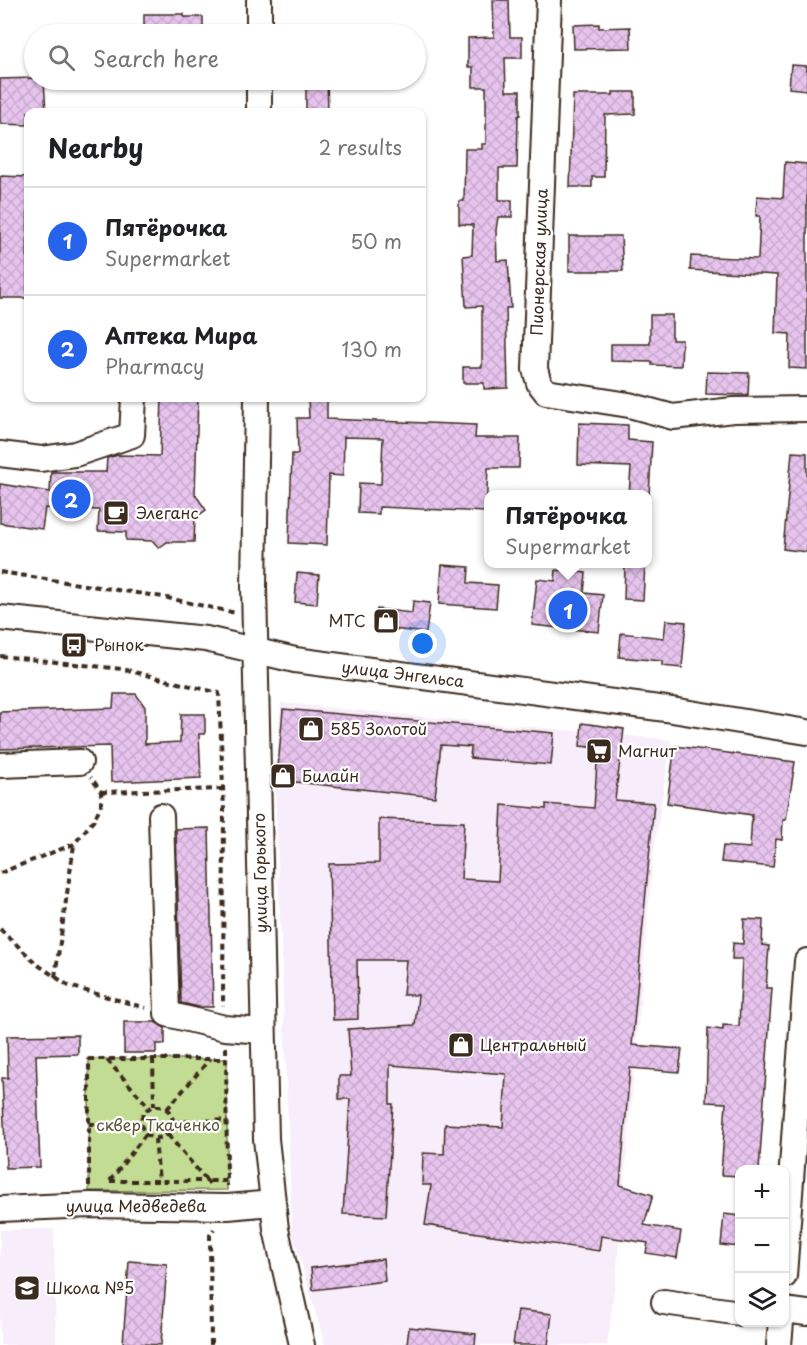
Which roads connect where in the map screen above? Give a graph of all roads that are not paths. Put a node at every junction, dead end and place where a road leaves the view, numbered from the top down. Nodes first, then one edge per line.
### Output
1 (259, 0) edge
2 (549, 0) edge
3 (259, 24) edge
4 (259, 90) edge
5 (259, 108) edge
6 (135, 402) edge
7 (257, 402) edge
8 (807, 409) edge
9 (0, 454) edge
10 (0, 618) edge
11 (255, 650) junction
12 (807, 732) edge
13 (80, 762) road end
14 (0, 765) edge
15 (161, 816) dead end
16 (807, 961) edge
17 (263, 1031) junction
18 (272, 1203) junction
19 (0, 1209) edge
20 (784, 1273) edge
21 (664, 1302) dead end
22 (789, 1311) edge
23 (735, 1312) edge
24 (807, 1313) edge
25 (781, 1327) edge
26 (302, 1345) edge
27 (779, 1345) edge

1 - 3 street
2 - 8 street, Пионерская улица
4 - 5 street
6 - 9 street
7 - 11 street, улица Горького
10 - 11 street, улица Энгельса
11 - 12 street, улица Энгельса
11 - 17 street, улица Горького
13 - 14 street
15 - 17 street
16 - 20 street
17 - 18 street, улица Горького
18 - 19 street, улица Медведева
18 - 26 street, улица Горького
21 - 23 street
22 - 24 street
25 - 27 street

